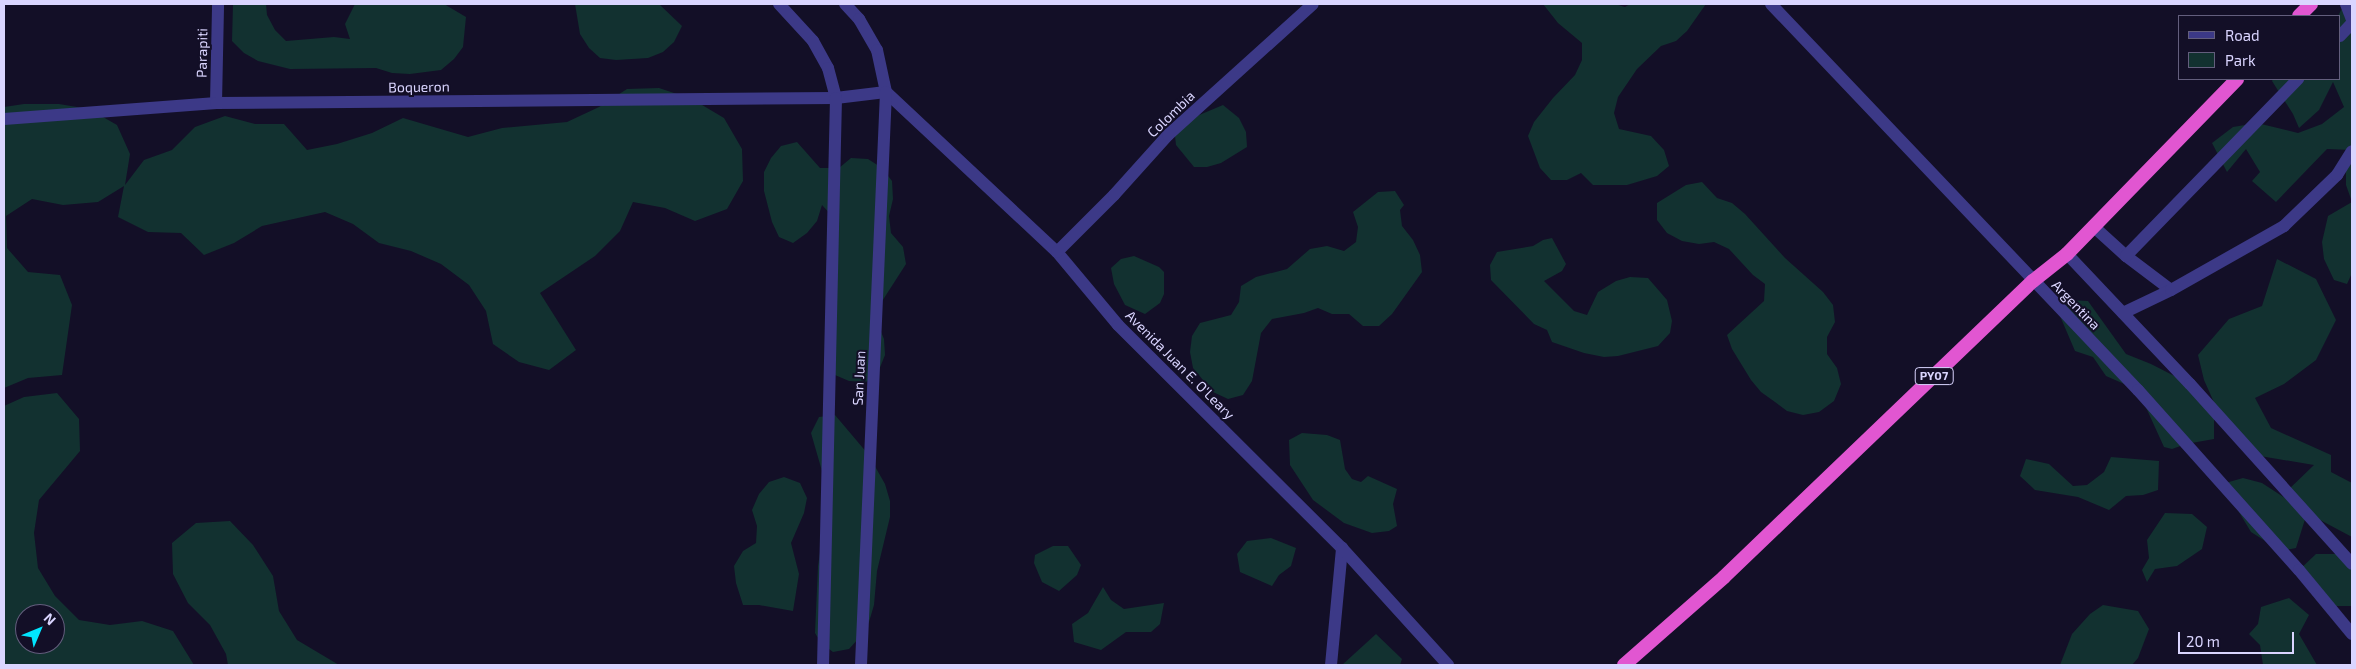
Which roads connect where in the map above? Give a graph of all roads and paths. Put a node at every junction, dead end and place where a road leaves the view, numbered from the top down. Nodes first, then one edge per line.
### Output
1 (218, 4) edge
2 (779, 4) edge
3 (845, 4) edge
4 (1313, 4) edge
5 (1771, 4) edge
6 (2311, 4) edge
7 (2346, 4) edge
8 (2300, 15) edge
9 (2352, 21) edge
10 (2341, 35) edge
11 (2236, 80) edge
12 (2297, 80) edge
13 (886, 92) junction
14 (836, 98) junction
15 (216, 103) junction
16 (4, 119) edge
17 (2352, 151) edge
18 (2093, 226) junction
19 (1057, 252) junction
20 (2067, 254) junction
21 (2126, 256) junction
22 (2033, 281) junction
23 (2171, 290) junction
24 (2123, 313) junction
25 (1342, 548) junction
26 (2352, 564) edge
27 (2352, 634) edge
28 (823, 665) edge
29 (861, 665) edge
30 (1331, 665) edge
31 (1448, 665) edge
32 (1624, 665) edge

1 - 15 street, Parapiti
2 - 14 street
3 - 13 street, San Juan
4 - 19 street, Colombia
5 - 22 street, Argentina
6 - 8 highway
7 - 9 street
9 - 10 street
11 - 18 highway, PY07
12 - 21 street
13 - 14 street, Boqueron
13 - 19 street, Avenida Juan E. O'Leary
13 - 29 street, San Juan
14 - 15 street, Boqueron
14 - 28 street, San Juan
15 - 16 street, Boqueron
17 - 23 street
18 - 20 highway, PY07
18 - 21 street
19 - 25 street, Avenida Juan E. O'Leary
20 - 22 highway, PY07
20 - 24 street, Argentina
21 - 23 street
22 - 27 street, Argentina
22 - 32 highway, PY07
23 - 24 street
24 - 26 street, Argentina
25 - 30 street
25 - 31 street, Avenida Juan E. O'Leary

